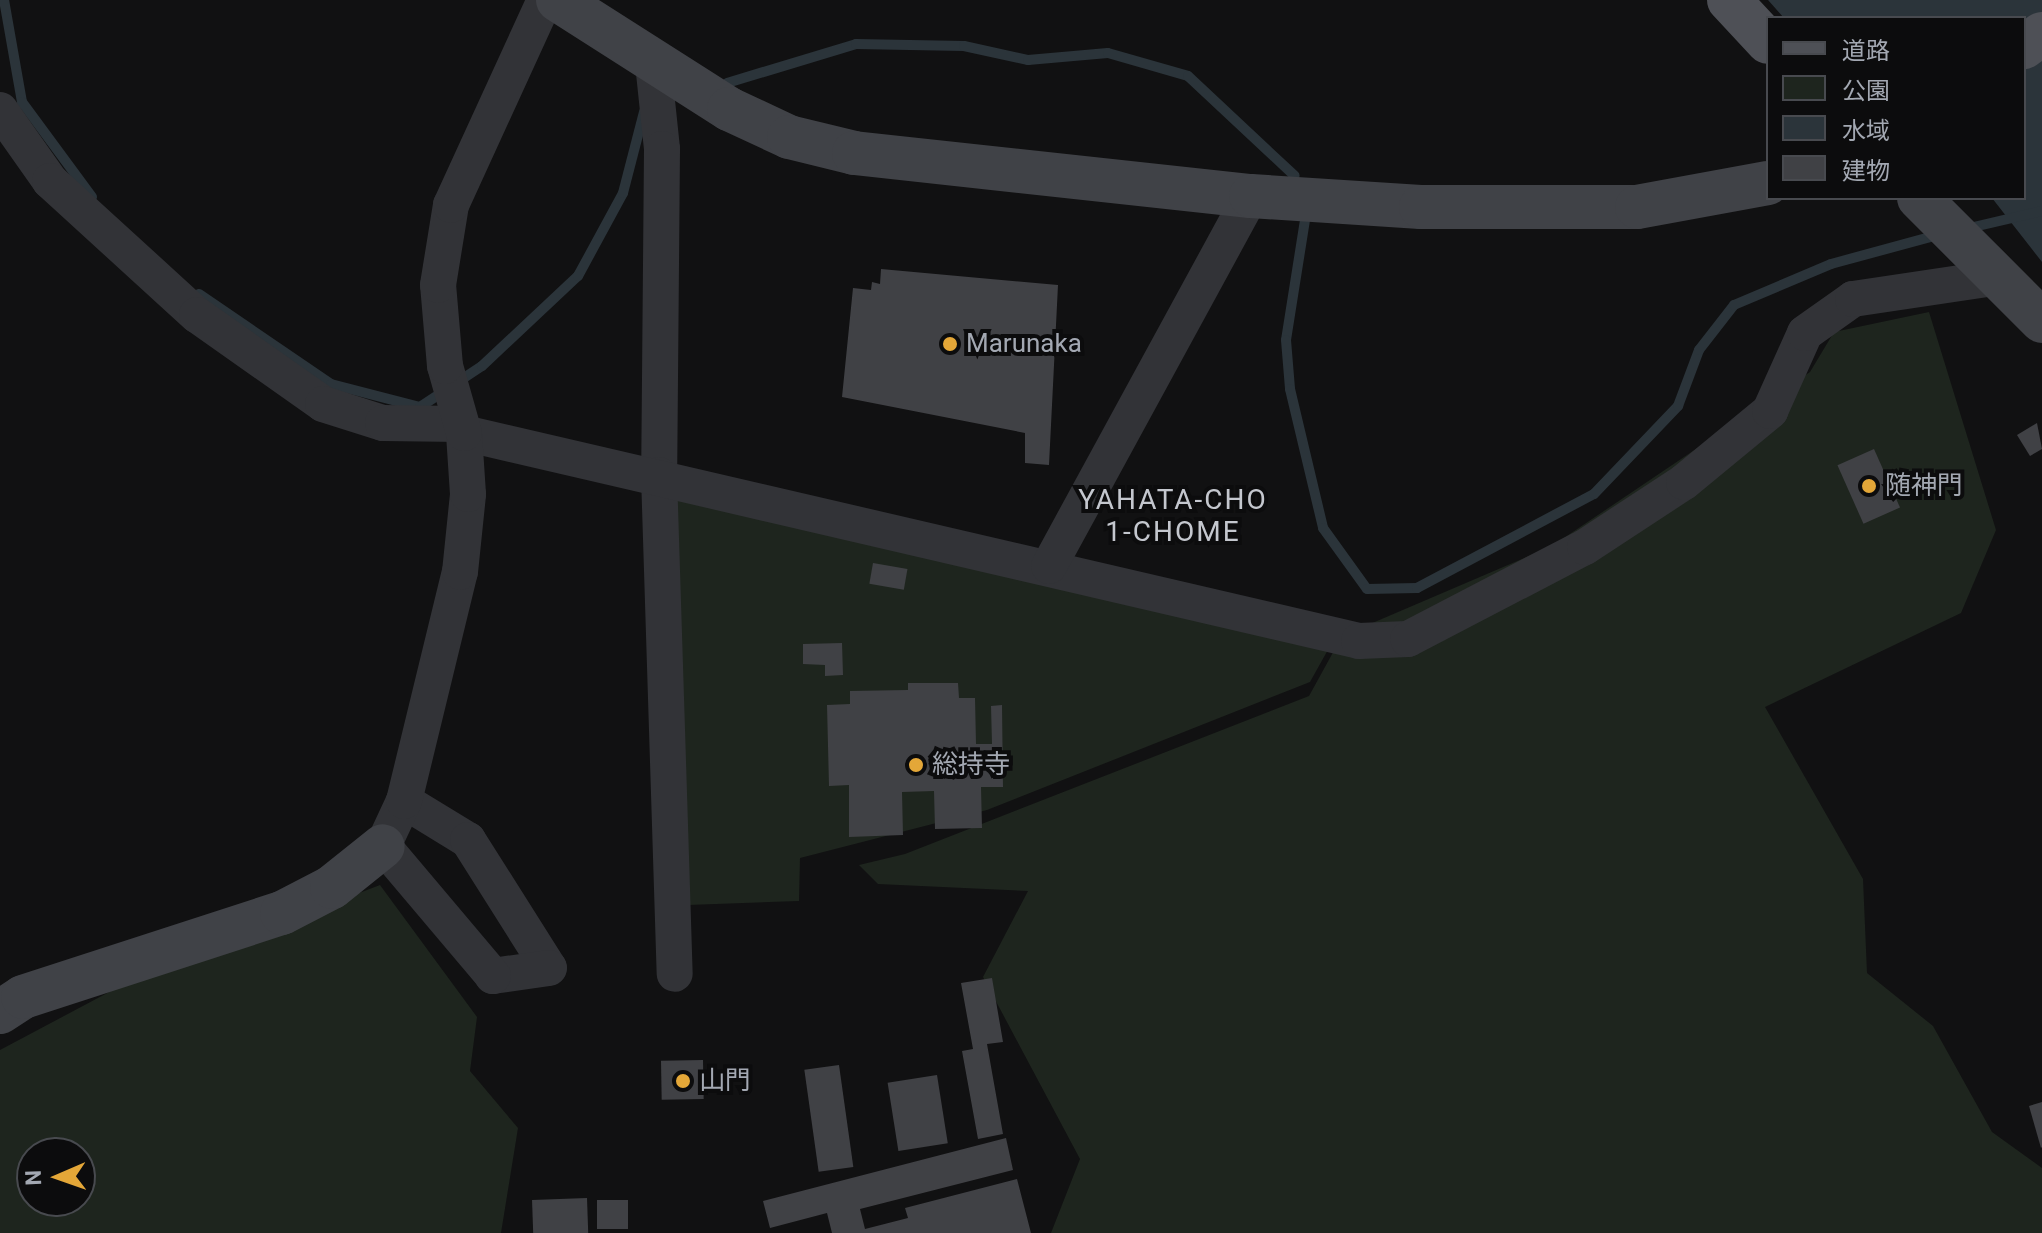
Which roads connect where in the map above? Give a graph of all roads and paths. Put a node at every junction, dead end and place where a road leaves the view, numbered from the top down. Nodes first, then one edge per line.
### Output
1 (545, 0) edge
2 (558, 0) edge
3 (1729, 0) edge
4 (1766, 40) edge
5 (653, 63) junction
6 (0, 110) edge
7 (1766, 183) edge
8 (1251, 196) junction
9 (1922, 201) edge
10 (1989, 266) junction
11 (2042, 321) edge
12 (462, 429) junction
13 (659, 475) junction
14 (1049, 566) junction
15 (404, 801) junction
16 (383, 846) junction
17 (675, 974) dead end
18 (0, 1012) edge

1 - 12 street
2 - 5 street
3 - 4 main road
5 - 8 street
5 - 13 street
6 - 12 street
7 - 8 street
8 - 14 street
9 - 10 street
10 - 11 street
10 - 14 street
12 - 13 street
12 - 15 street
13 - 14 street
13 - 17 street
15 - 16 street
15 - 16 street
16 - 18 street

